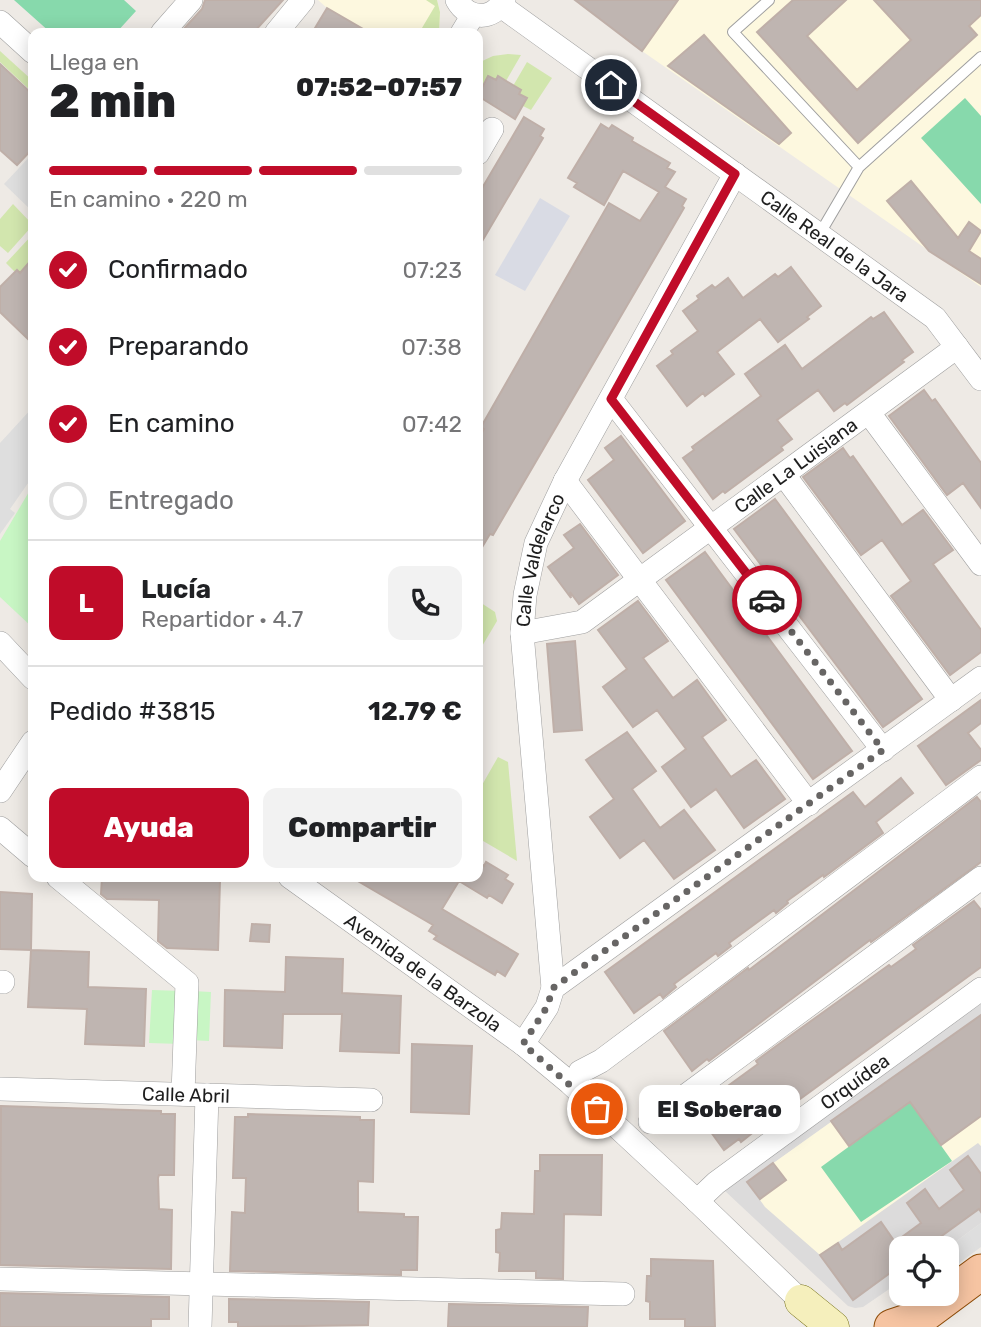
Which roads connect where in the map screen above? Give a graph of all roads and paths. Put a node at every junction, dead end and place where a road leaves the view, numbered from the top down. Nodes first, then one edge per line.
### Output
1 (191, 0) edge
2 (303, 0) edge
3 (769, 0) edge
4 (503, 3) edge
5 (464, 16) edge
6 (0, 22) edge
7 (166, 28) edge
8 (279, 28) edge
9 (28, 47) edge
10 (981, 57) edge
11 (492, 129) dead end
12 (483, 144) edge
13 (859, 167) junction
14 (735, 174) junction
15 (820, 235) junction
16 (957, 347) junction
17 (981, 379) edge
18 (611, 399) junction
19 (869, 413) junction
20 (784, 475) junction
21 (565, 481) junction
22 (712, 528) junction
23 (981, 564) edge
24 (642, 580) junction
25 (522, 633) junction
26 (0, 643) edge
27 (28, 673) edge
28 (981, 678) edge
29 (951, 700) junction
30 (28, 750) edge
31 (883, 750) junction
32 (981, 777) edge
33 (0, 792) edge
34 (808, 804) junction
35 (0, 828) edge
36 (28, 852) edge
37 (981, 878) edge
38 (64, 882) edge
39 (297, 882) edge
40 (553, 988) junction
41 (981, 989) edge
42 (523, 1044) junction
43 (580, 1072) dead end
44 (0, 1089) edge
45 (183, 1094) junction
46 (207, 1095) junction
47 (371, 1100) dead end
48 (650, 1122) dead end
49 (697, 1201) junction
50 (981, 1272) edge
51 (0, 1279) edge
52 (201, 1284) junction
53 (623, 1294) dead end
54 (801, 1314) edge
55 (909, 1324) edge
56 (200, 1327) edge
57 (833, 1327) edge

1 - 7 street
2 - 8 street
3 - 13 lane
4 - 5 street
4 - 14 street, Calle Real de la Jara
6 - 9 street
10 - 13 lane
11 - 12 street
13 - 15 lane
14 - 15 street, Calle Real de la Jara
14 - 18 street, Calle Valdelarco
15 - 16 street, Calle Real de la Jara
16 - 17 street, Calle Real de la Jara
16 - 19 street, Calle La Luisiana
18 - 21 street, Calle Valdelarco
18 - 22 street
19 - 20 street, Calle La Luisiana
19 - 23 street
20 - 22 street, Calle La Luisiana
20 - 29 street
21 - 24 street
21 - 25 street, Calle Valdelarco
22 - 24 street, Calle La Luisiana
22 - 31 street
24 - 25 street, Calle La Luisiana
24 - 34 street
25 - 40 street, Calle Valdelarco
26 - 27 street
28 - 29 street
29 - 31 street
30 - 33 street
31 - 34 street
32 - 43 street
34 - 40 street
35 - 36 street
37 - 48 street
38 - 45 street
39 - 42 street, Avenida de la Barzola
40 - 42 street
41 - 49 street, Orquídea
42 - 49 street, Avenida de la Barzola
44 - 45 street, Calle Abril
45 - 46 street, Calle Abril
46 - 47 street, Calle Abril
46 - 52 street
49 - 54 street, Avenida de la Barzola
50 - 55 main road
51 - 52 street
52 - 53 street
52 - 56 street
54 - 57 street, Avenida de la Barzola

